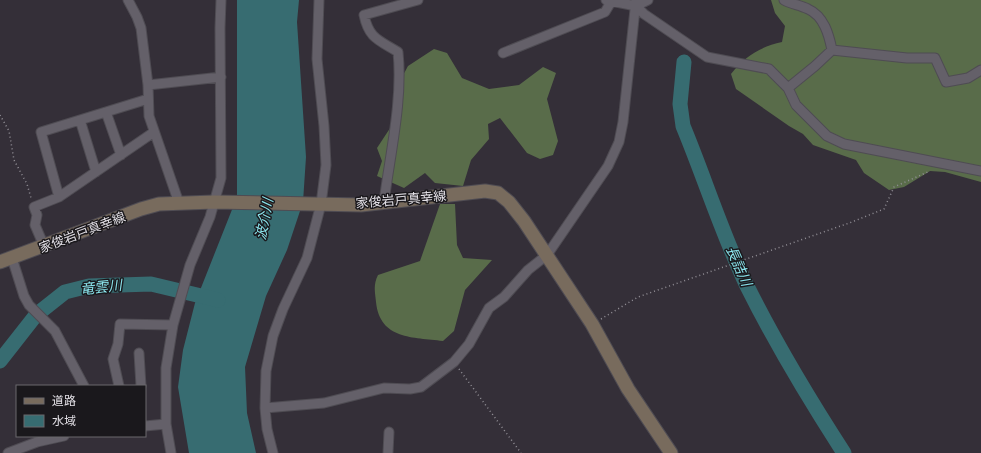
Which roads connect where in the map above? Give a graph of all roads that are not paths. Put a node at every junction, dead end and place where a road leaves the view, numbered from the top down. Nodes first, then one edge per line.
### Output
1 (128, 0) edge
2 (221, 0) edge
3 (319, 0) edge
4 (418, 0) edge
5 (648, 0) edge
6 (784, 0) edge
7 (609, 1) edge
8 (636, 3) edge
9 (832, 50) junction
10 (503, 53) dead end
11 (981, 70) edge
12 (221, 77) junction
13 (148, 85) junction
14 (788, 88) junction
15 (148, 99) junction
16 (106, 112) junction
17 (80, 120) junction
18 (154, 132) junction
19 (121, 155) junction
20 (981, 171) edge
21 (96, 172) junction
22 (59, 197) junction
23 (217, 202) junction
24 (384, 202) junction
25 (179, 203) junction
26 (318, 204) junction
27 (44, 246) junction
28 (547, 255) junction
29 (6, 260) edge
30 (173, 325) junction
31 (139, 353) dead end
32 (83, 385) edge
33 (119, 385) edge
34 (141, 385) edge
35 (265, 408) junction
36 (166, 424) junction
37 (146, 426) edge
38 (389, 432) dead end
39 (60, 437) edge
40 (8, 453) edge
41 (171, 453) edge
42 (273, 453) edge
43 (388, 453) edge
44 (671, 453) edge

1 - 13 street
2 - 12 street
3 - 26 street
4 - 24 street
5 - 8 street
6 - 9 street
7 - 8 street
7 - 10 street
8 - 14 street
8 - 28 street
9 - 11 street
9 - 14 street
12 - 13 street
12 - 23 street
13 - 15 street
14 - 20 street
15 - 16 street
15 - 18 street
16 - 17 street
16 - 19 street
17 - 21 street
17 - 22 street
18 - 19 street
18 - 25 street
19 - 21 street
21 - 22 street
22 - 27 street
23 - 25 main road, 家俊岩戸真幸線
23 - 26 main road, 家俊岩戸真幸線
23 - 30 street
24 - 26 main road, 家俊岩戸真幸線
24 - 28 main road, 家俊岩戸真幸線
25 - 27 main road, 家俊岩戸真幸線
26 - 35 street
27 - 29 main road, 家俊岩戸真幸線
28 - 35 street
28 - 44 main road, 家俊岩戸真幸線
29 - 32 street
30 - 33 street
30 - 36 street
31 - 34 street
35 - 42 street
36 - 37 street
36 - 41 street
38 - 43 street
39 - 40 street

